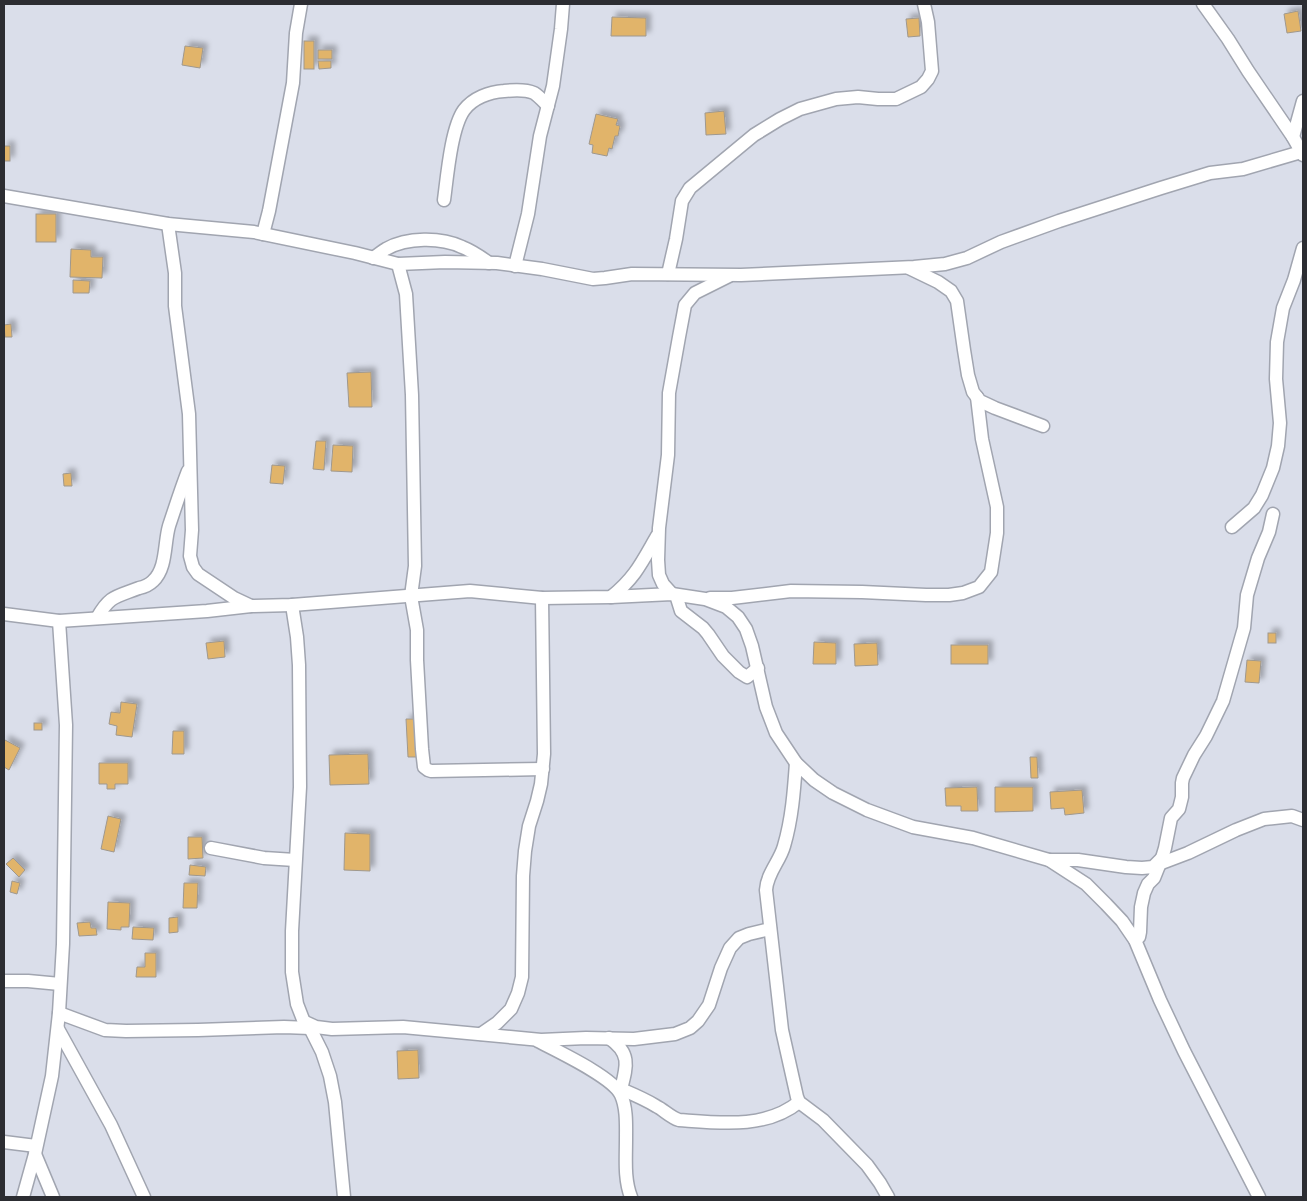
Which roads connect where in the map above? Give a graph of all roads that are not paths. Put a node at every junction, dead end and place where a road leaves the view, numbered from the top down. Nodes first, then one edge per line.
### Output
1 (301, 4) edge
2 (563, 4) edge
3 (924, 4) edge
4 (1203, 4) edge
5 (1303, 102) edge
6 (548, 106) junction
7 (1293, 137) junction
8 (1302, 154) edge
9 (4, 196) edge
10 (444, 200) dead end
11 (168, 224) junction
12 (263, 234) junction
13 (1303, 248) edge
14 (373, 258) junction
15 (489, 263) junction
16 (398, 264) junction
17 (515, 266) junction
18 (907, 267) junction
19 (668, 274) junction
20 (731, 275) junction
21 (977, 397) junction
22 (1043, 426) dead end
23 (190, 466) junction
24 (1273, 514) dead end
25 (1232, 527) dead end
26 (659, 531) junction
27 (674, 594) junction
28 (411, 596) junction
29 (611, 597) junction
30 (542, 598) junction
31 (705, 599) junction
32 (292, 605) junction
33 (251, 606) junction
34 (4, 614) edge
35 (97, 618) junction
36 (58, 621) junction
37 (758, 668) junction
38 (796, 763) junction
39 (543, 769) junction
40 (1303, 820) edge
41 (211, 848) dead end
42 (296, 860) junction
43 (1049, 860) junction
44 (1161, 861) junction
45 (770, 929) junction
46 (1135, 940) junction
47 (4, 981) edge
48 (60, 984) junction
49 (59, 1013) junction
50 (307, 1025) junction
51 (58, 1029) junction
52 (481, 1034) junction
53 (609, 1038) junction
54 (534, 1039) junction
55 (619, 1088) junction
56 (799, 1102) junction
57 (4, 1142) edge
58 (36, 1150) junction
59 (23, 1197) edge
60 (53, 1197) edge
61 (144, 1197) edge
62 (344, 1197) edge
63 (631, 1197) edge
64 (888, 1197) edge
65 (1259, 1197) edge

1 - 12 street
2 - 6 street
3 - 19 street
4 - 7 street
5 - 7 street
6 - 10 street
6 - 17 street
7 - 8 street
8 - 18 street
9 - 11 street
11 - 12 street
11 - 23 street
12 - 14 street
13 - 25 street
14 - 15 street
14 - 16 street
15 - 16 street
15 - 17 street
16 - 28 street
17 - 19 street
18 - 20 street
18 - 21 street
19 - 20 street
20 - 26 street
21 - 22 street
21 - 31 street
23 - 33 street
23 - 35 street
24 - 44 street
26 - 27 street
26 - 29 street
27 - 29 street
27 - 31 street
27 - 37 street
28 - 30 street
28 - 32 street
28 - 39 street
29 - 30 street
30 - 39 street
31 - 37 street
32 - 33 street
32 - 42 street
33 - 35 street
34 - 36 street
35 - 36 street
36 - 48 street
37 - 38 street
38 - 43 street
38 - 45 street
39 - 52 street
40 - 44 street
41 - 42 street
42 - 50 street
43 - 44 street
43 - 46 street
44 - 46 street
45 - 53 street
45 - 56 street
46 - 65 street
47 - 48 street
48 - 49 street
49 - 50 street
49 - 51 street
50 - 52 street
50 - 62 street
51 - 58 street
51 - 61 street
52 - 54 street
53 - 54 street
53 - 55 street
54 - 55 street
55 - 56 street
55 - 63 street
56 - 64 street
57 - 58 street
58 - 59 street
58 - 60 street

